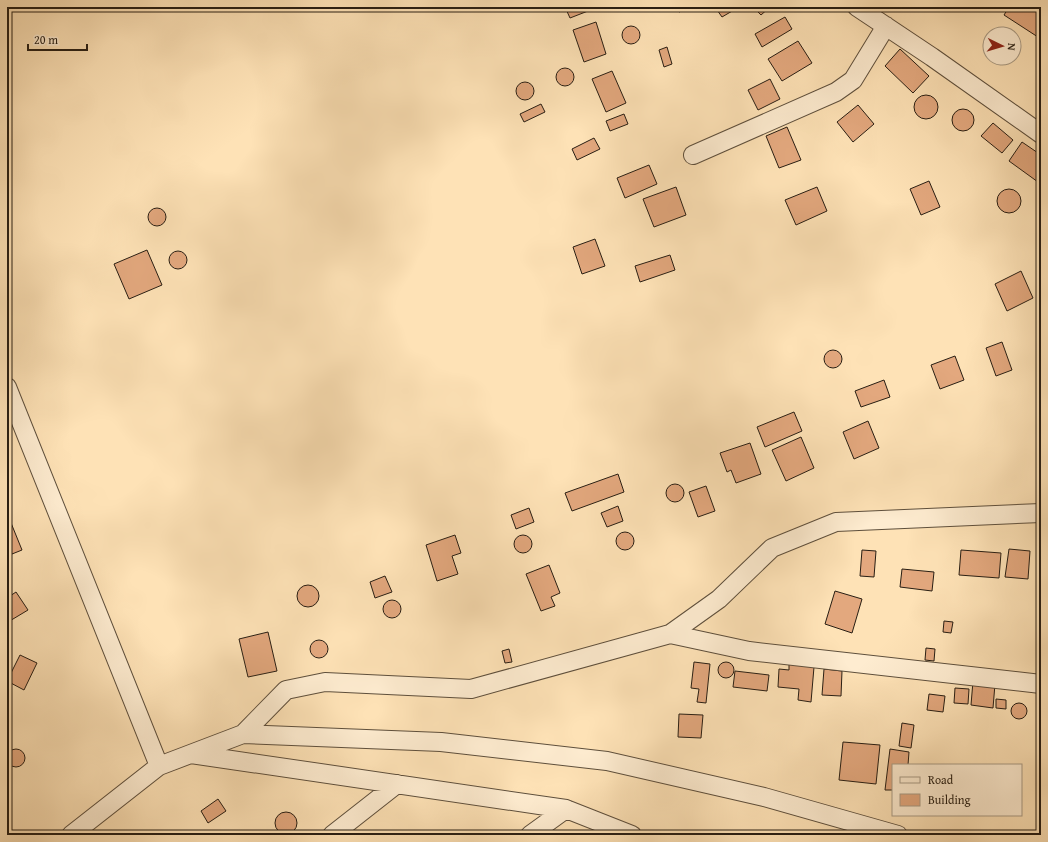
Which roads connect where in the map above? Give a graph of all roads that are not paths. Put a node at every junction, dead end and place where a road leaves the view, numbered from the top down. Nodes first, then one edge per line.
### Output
1 (857, 7) edge
2 (886, 26) junction
3 (1041, 134) edge
4 (693, 156) dead end
5 (7, 387) edge
6 (1041, 513) edge
7 (670, 634) junction
8 (1041, 684) edge
9 (243, 734) junction
10 (190, 754) junction
11 (159, 766) junction
12 (397, 784) junction
13 (566, 809) junction
14 (71, 835) edge
15 (332, 835) edge
16 (530, 835) edge
17 (632, 835) edge
18 (898, 835) edge

1 - 2 street
2 - 3 street
2 - 4 street
5 - 11 street
6 - 7 street
7 - 8 street
7 - 9 street
9 - 10 street
9 - 18 street
10 - 11 street
10 - 12 street
11 - 14 street
12 - 13 street
12 - 15 street
13 - 16 street
13 - 17 street

